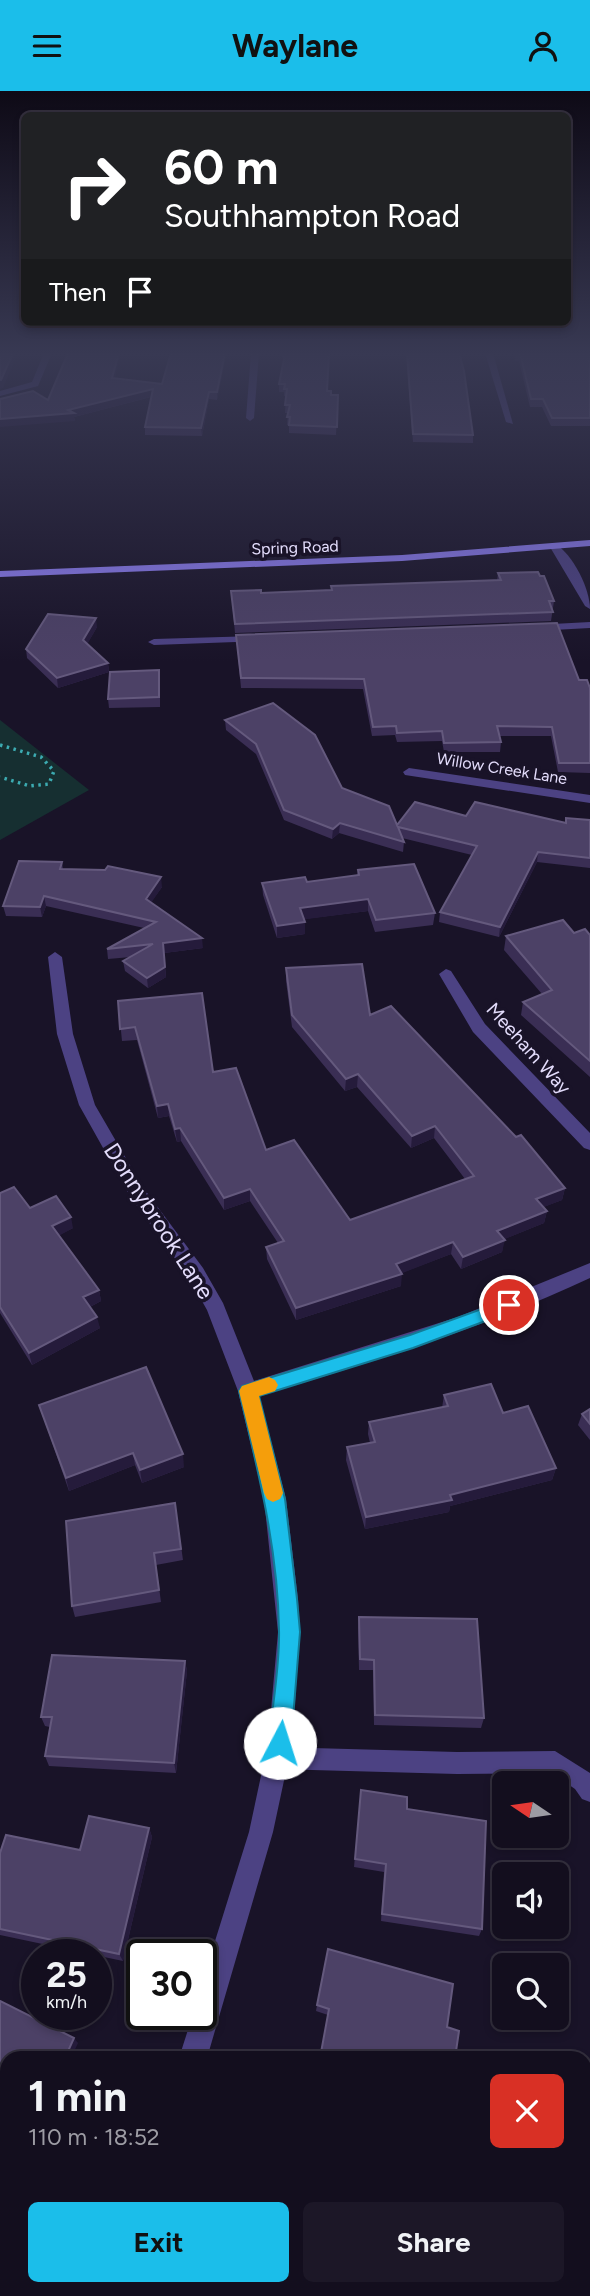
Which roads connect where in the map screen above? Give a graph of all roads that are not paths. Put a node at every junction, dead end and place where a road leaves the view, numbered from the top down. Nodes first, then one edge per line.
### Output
1 (590, 543) edge
2 (555, 547) junction
3 (590, 553) edge
4 (563, 556) junction
5 (0, 574) edge
6 (0, 583) edge
7 (590, 605) edge
8 (590, 625) edge
9 (528, 628) edge
10 (269, 639) edge
11 (155, 642) dead end
12 (409, 772) dead end
13 (590, 799) edge
14 (55, 957) dead end
15 (446, 974) dead end
16 (590, 1144) edge
17 (590, 1270) edge
18 (248, 1391) junction
19 (276, 1758) junction
20 (590, 1791) edge
21 (195, 2051) edge

1 - 2 main road, Spring Road
2 - 4 street
2 - 5 main road, Spring Road
3 - 4 main road, Spring Road
4 - 6 main road, Spring Road
4 - 7 street
8 - 9 street
10 - 11 street
12 - 13 street, Willow Creek Lane
14 - 18 street, Donnybrook Lane
15 - 16 street, Meeham Way
17 - 18 street
18 - 19 street, Donnybrook Lane
19 - 20 lane
19 - 21 street, Donnybrook Lane

